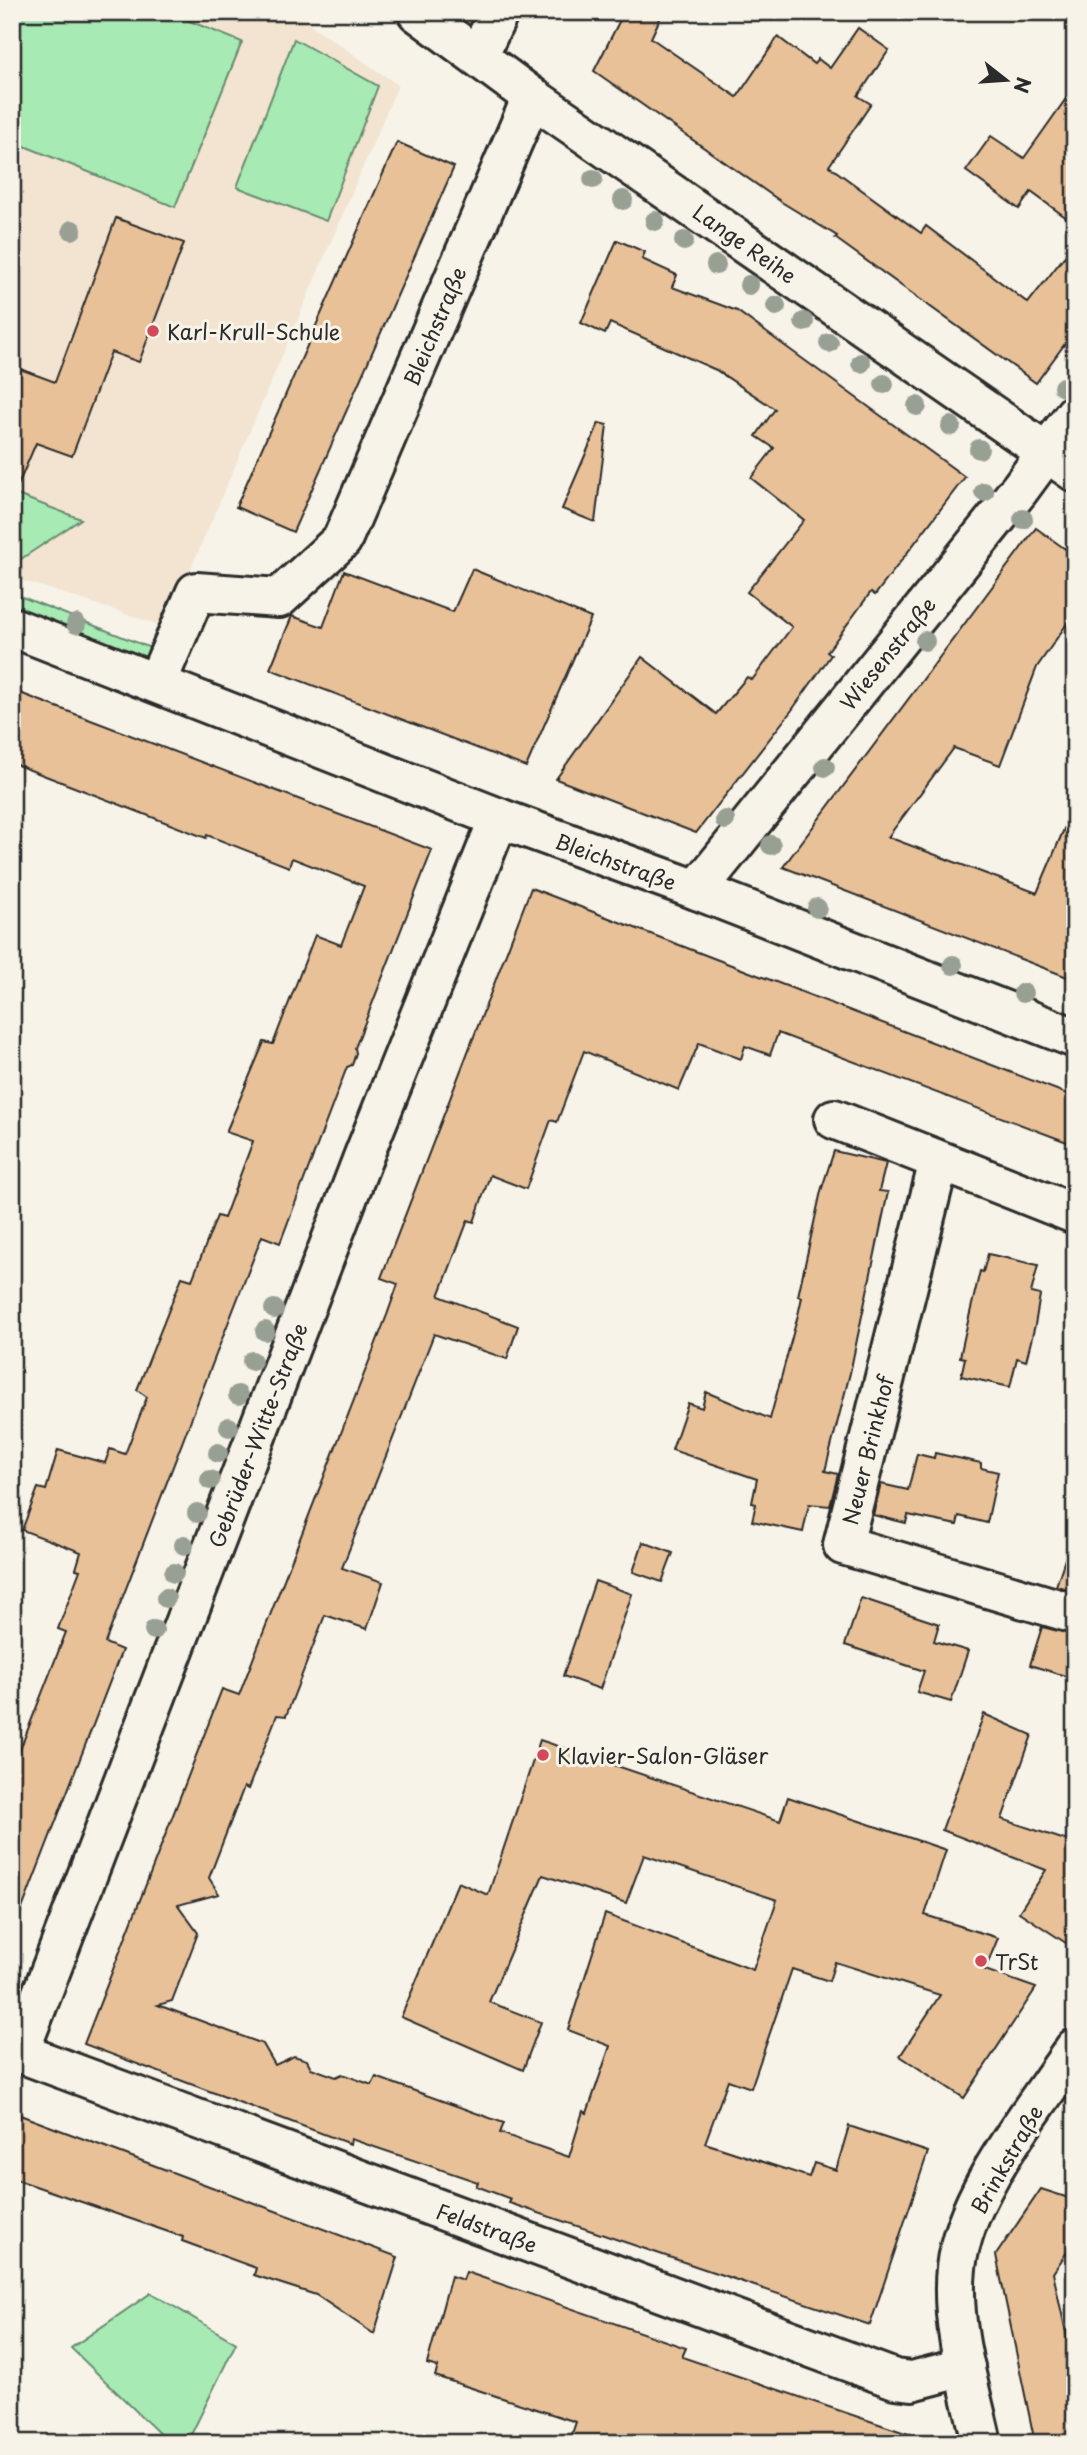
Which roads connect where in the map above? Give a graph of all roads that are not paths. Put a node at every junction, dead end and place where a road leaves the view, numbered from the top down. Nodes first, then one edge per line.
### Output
1 (417, 12) edge
2 (499, 12) edge
3 (478, 55) junction
4 (532, 97) junction
5 (1075, 414) edge
6 (1061, 462) edge
7 (12, 627) edge
8 (157, 682) junction
9 (499, 818) junction
10 (697, 890) junction
11 (1075, 1038) edge
12 (834, 1119) dead end
13 (939, 1161) junction
14 (1075, 1214) edge
15 (1075, 1614) edge
16 (1075, 2048) edge
17 (15, 2051) edge
18 (965, 2367) junction
19 (982, 2443) edge

1 - 3 street, Lange Reihe
2 - 3 street
3 - 4 street, Lange Reihe
4 - 6 street, Lange Reihe
4 - 8 street, Bleichstraße
5 - 6 street, Wiesenstraße
6 - 10 street, Wiesenstraße
7 - 8 street, Bleichstraße
8 - 9 street, Bleichstraße
9 - 10 street, Bleichstraße
9 - 17 street, Gebrüder-Witte-Straße
10 - 11 street, Bleichstraße
12 - 13 street
13 - 14 street
13 - 15 street, Neuer Brinkhof
16 - 18 street, Brinkstraße
17 - 18 street, Feldstraße
18 - 19 street, Brinkstraße

